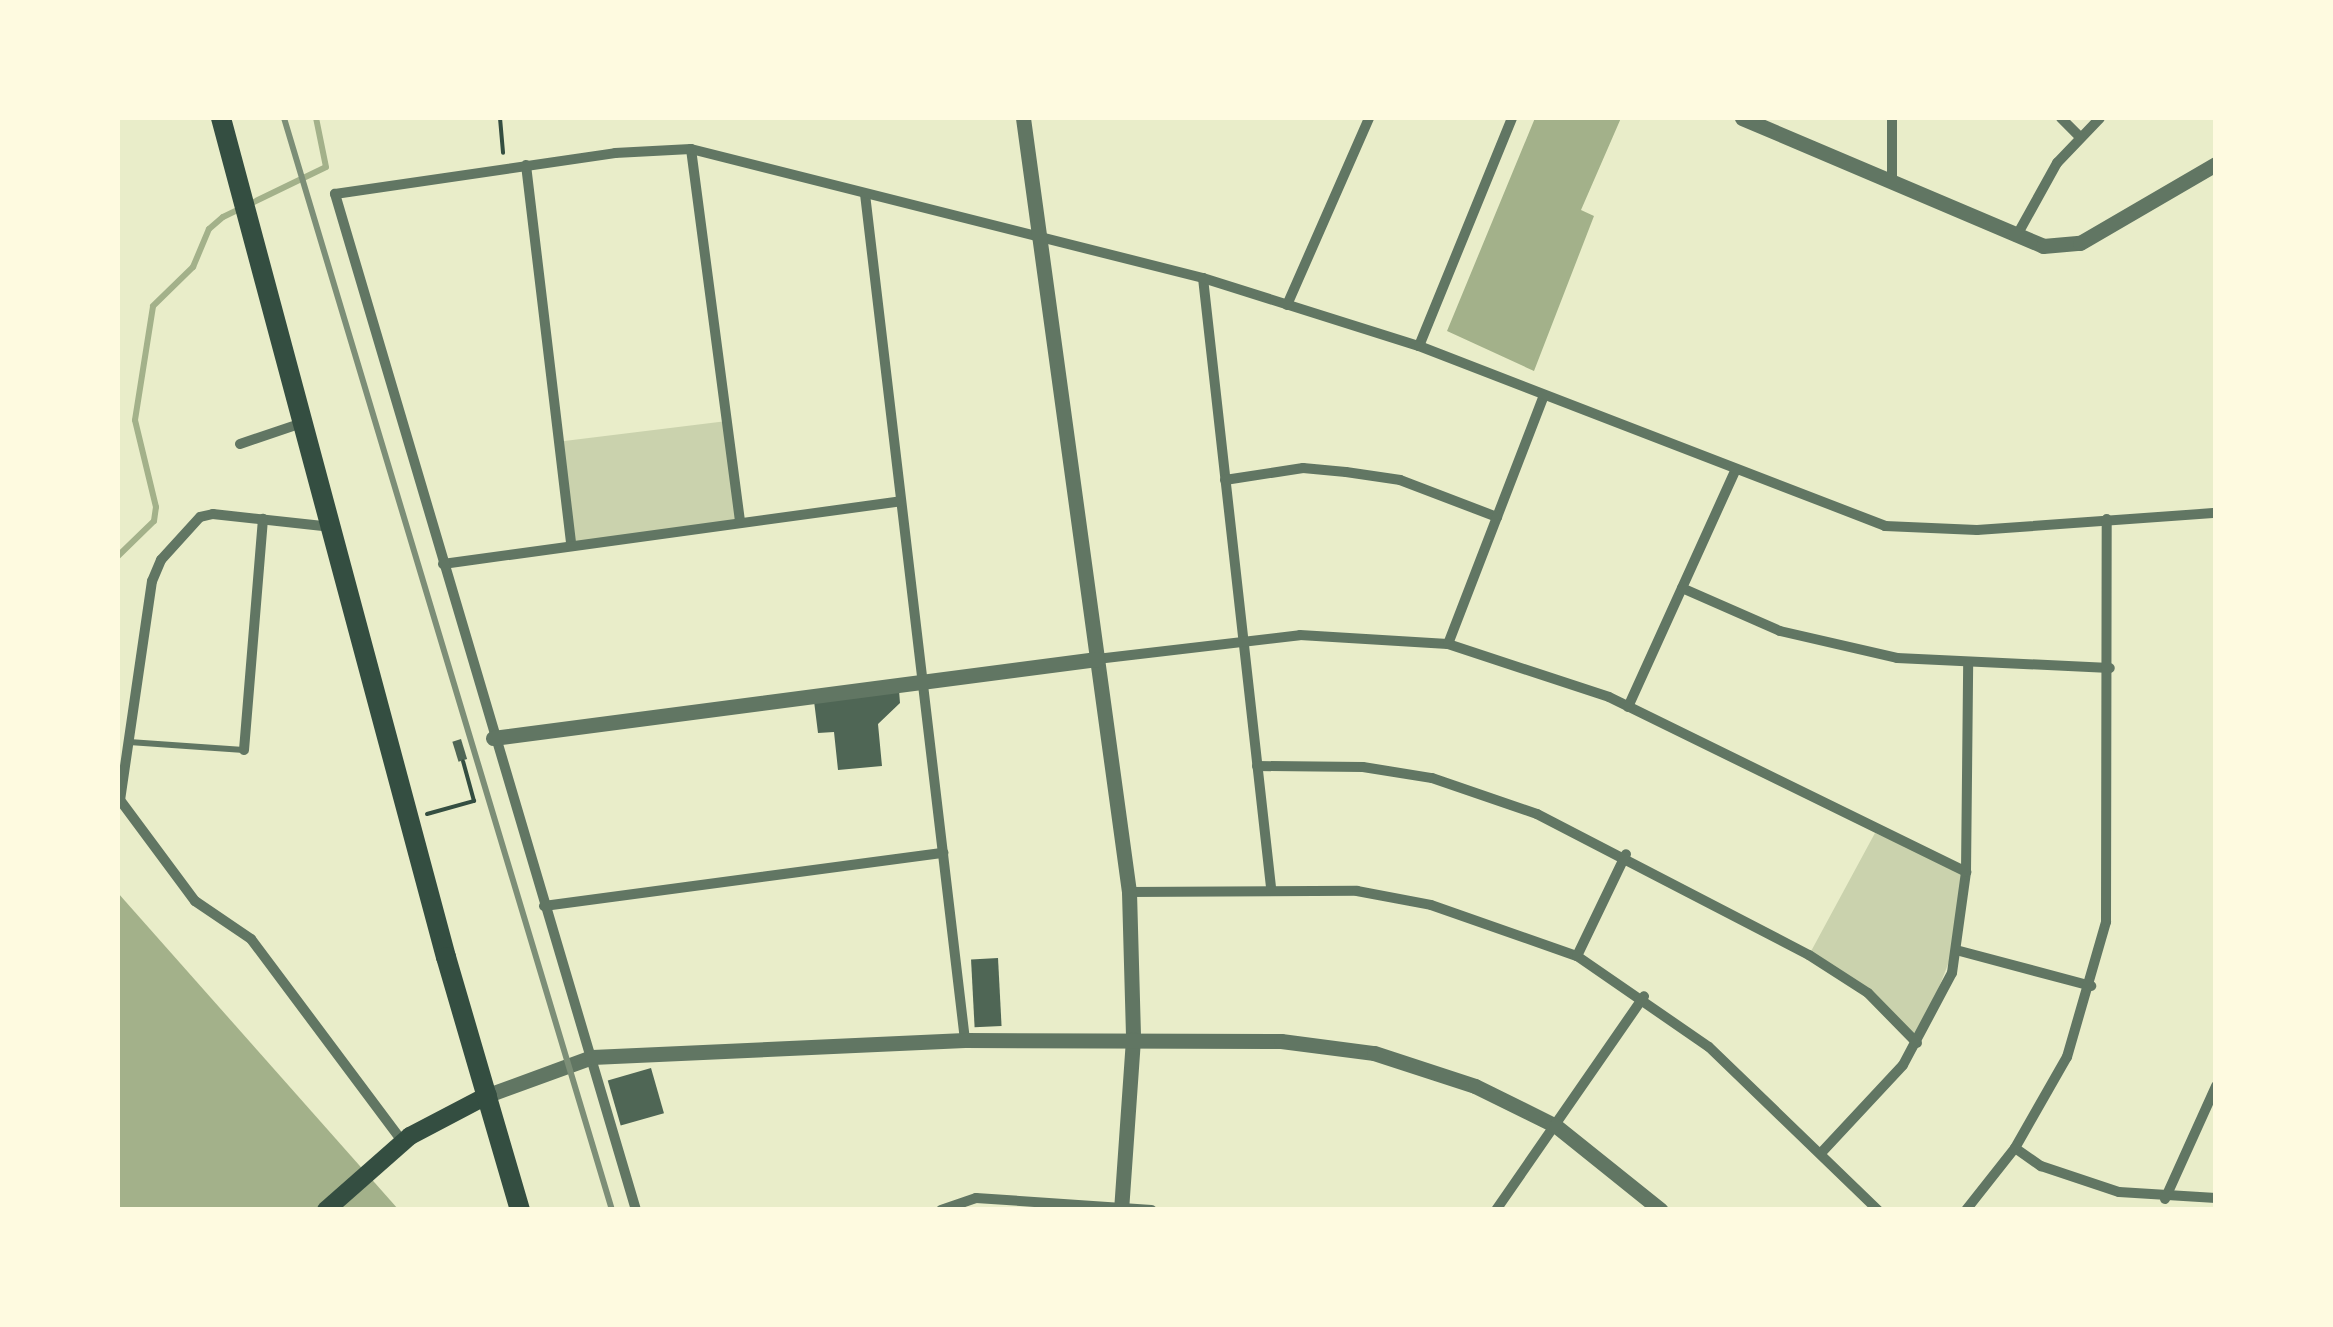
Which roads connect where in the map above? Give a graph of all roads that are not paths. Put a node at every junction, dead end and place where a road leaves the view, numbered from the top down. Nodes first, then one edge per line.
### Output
1 (221, 118) edge
2 (1023, 118) edge
3 (1369, 118) edge
4 (1512, 118) edge
5 (1892, 118) edge
6 (2061, 118) edge
7 (2100, 118) edge
8 (1748, 119) edge
9 (2080, 137) junction
10 (691, 149) junction
11 (526, 164) junction
12 (2216, 164) edge
13 (1892, 183) junction
14 (865, 194) junction
15 (2016, 237) junction
16 (1039, 238) junction
17 (1202, 278) junction
18 (1288, 305) junction
19 (1419, 346) junction
20 (1544, 395) junction
21 (306, 422) junction
22 (240, 444) dead end
23 (1735, 471) junction
24 (1225, 480) junction
25 (901, 501) junction
26 (2216, 513) edge
27 (1497, 517) junction
28 (263, 519) junction
29 (2107, 519) junction
30 (740, 522) junction
31 (333, 527) junction
32 (571, 542) junction
33 (442, 564) junction
34 (1682, 588) junction
35 (1243, 639) junction
36 (1448, 644) junction
37 (1096, 659) junction
38 (1968, 664) junction
39 (2110, 668) junction
40 (923, 682) junction
41 (1628, 707) junction
42 (493, 738) junction
43 (128, 742) junction
44 (244, 750) joint
45 (1257, 766) junction
46 (119, 800) edge
47 (943, 854) junction
48 (1626, 854) junction
49 (1966, 872) junction
50 (1270, 887) junction
51 (1128, 892) junction
52 (544, 906) junction
53 (1956, 950) junction
54 (1577, 956) junction
55 (2091, 986) junction
56 (1644, 996) junction
57 (965, 1040) junction
58 (1133, 1040) junction
59 (1917, 1042) junction
60 (592, 1057) junction
61 (2216, 1086) edge
62 (488, 1095) junction
63 (1556, 1126) junction
64 (403, 1142) junction
65 (2015, 1148) junction
66 (1821, 1152) junction
67 (2165, 1198) junction
68 (2216, 1198) edge
69 (976, 1204) edge
70 (1121, 1209) edge
71 (326, 1210) edge
72 (520, 1210) edge
73 (636, 1210) edge
74 (941, 1210) edge
75 (1152, 1210) edge
76 (1496, 1210) edge
77 (1661, 1210) edge
78 (1878, 1210) edge
79 (1966, 1210) edge

1 - 21 highway
2 - 16 street
3 - 18 street
4 - 19 street
5 - 13 street
6 - 9 street
7 - 9 street
8 - 13 street
9 - 15 street
10 - 11 street
10 - 14 street
10 - 30 street
11 - 32 street
11 - 33 street
12 - 15 street
13 - 15 street
14 - 16 street
14 - 25 street
16 - 17 street
16 - 37 street
17 - 18 street
17 - 24 street
18 - 19 street
19 - 20 street
20 - 23 street
20 - 27 street
21 - 22 street
21 - 31 highway
23 - 29 street
23 - 34 street
24 - 27 street
24 - 35 street
25 - 30 street
25 - 40 street
26 - 29 street
27 - 36 street
28 - 31 street
28 - 43 street
28 - 44 street
29 - 39 street
30 - 32 street
31 - 62 highway
32 - 33 street
33 - 42 street
34 - 38 street
34 - 41 street
35 - 36 street
35 - 37 street
35 - 45 street
36 - 41 street
37 - 40 street
37 - 51 street
38 - 39 street
38 - 49 street
39 - 55 street
40 - 42 street
40 - 47 street
41 - 49 street
42 - 52 street
43 - 44 lane
43 - 46 street
45 - 48 street
45 - 50 street
46 - 64 street
47 - 52 street
47 - 57 street
48 - 54 street
48 - 59 street
49 - 53 street
50 - 51 street
50 - 54 street
51 - 58 street
52 - 60 street
53 - 55 street
53 - 59 street
54 - 56 street
55 - 65 street
56 - 63 street
56 - 66 street
57 - 58 street
57 - 60 street
58 - 63 street
58 - 70 street
59 - 66 street
60 - 62 street
60 - 73 street
61 - 67 street
62 - 64 main road
62 - 72 highway
63 - 76 street
63 - 77 street
64 - 71 main road
65 - 67 street
65 - 79 street
66 - 78 street
67 - 68 street
69 - 70 street
69 - 74 street
70 - 75 street

